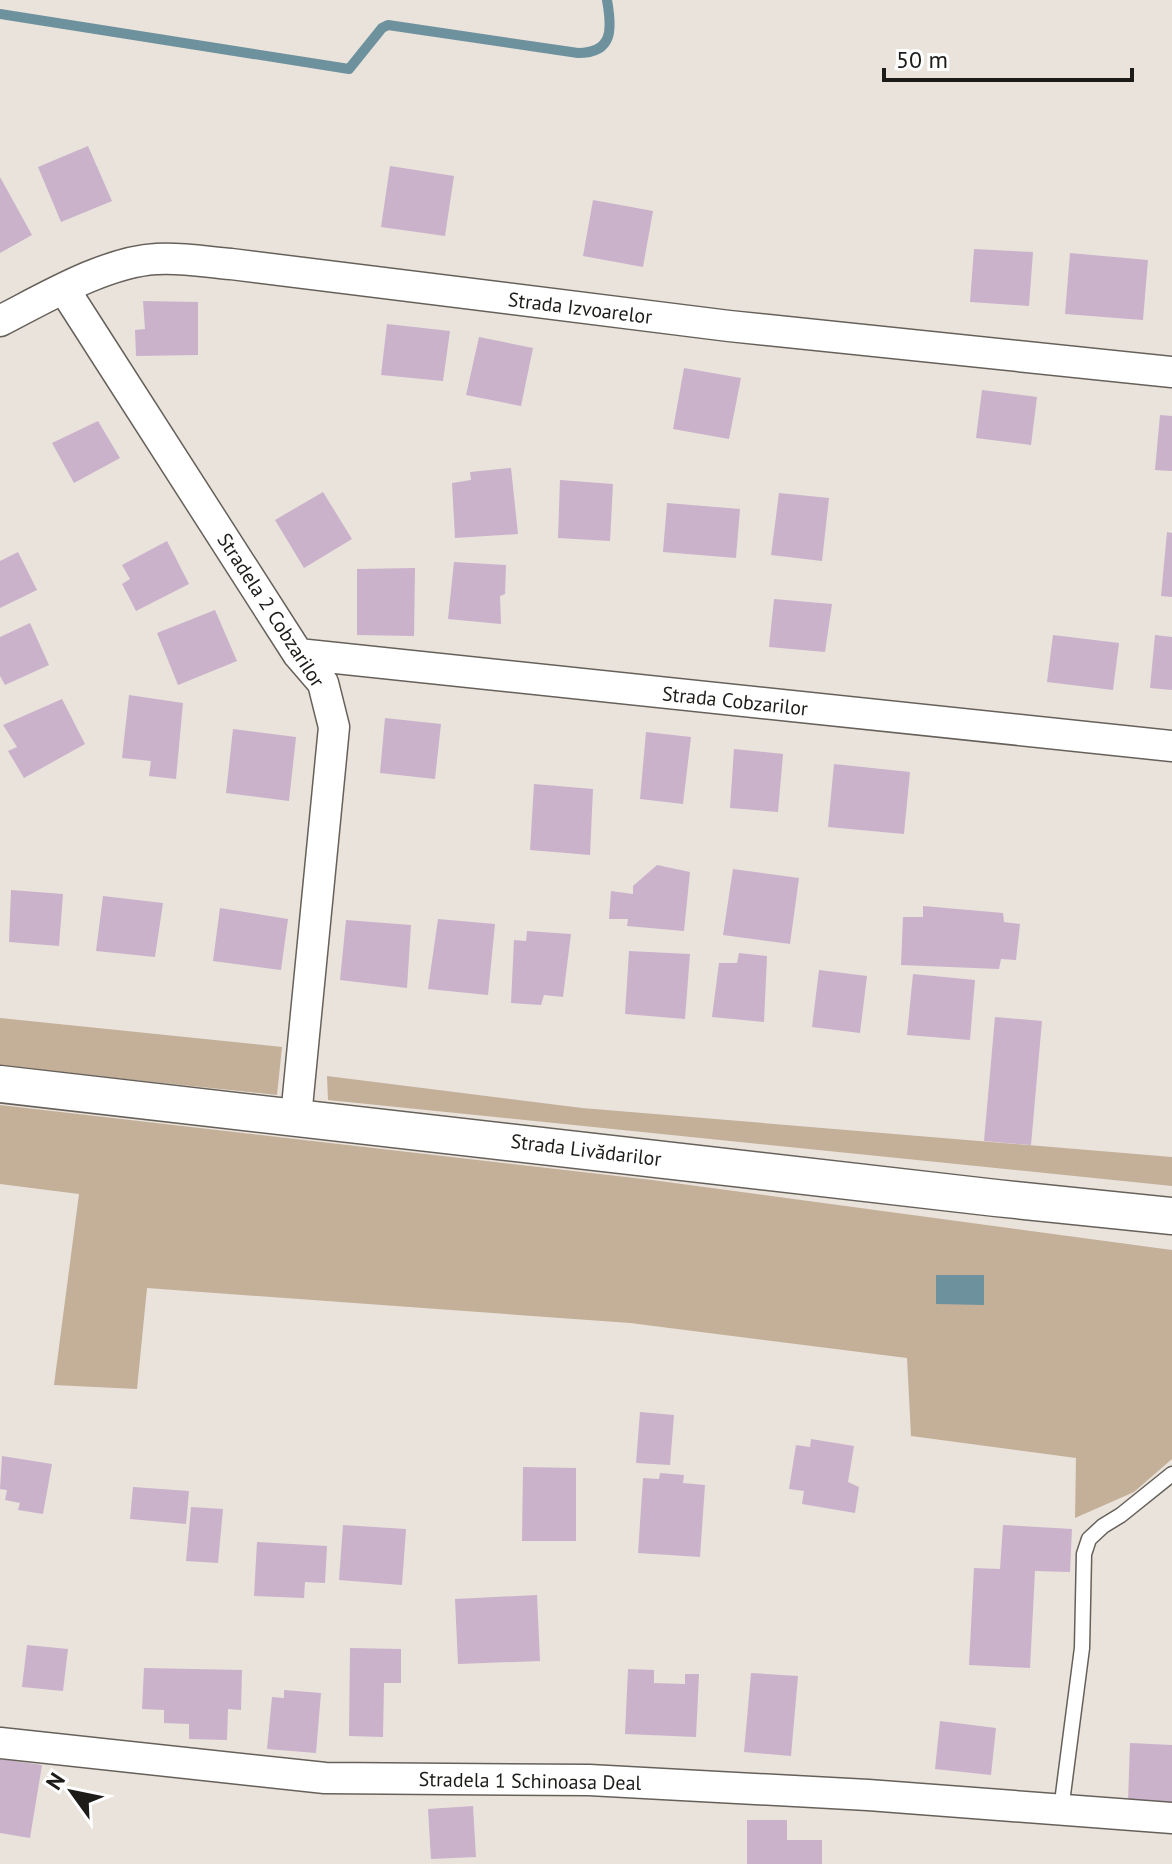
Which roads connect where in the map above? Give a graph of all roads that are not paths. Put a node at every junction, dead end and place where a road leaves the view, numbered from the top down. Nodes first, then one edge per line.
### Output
1 (64, 289) junction
2 (0, 321) edge
3 (1172, 372) edge
4 (298, 654) junction
5 (1172, 746) edge
6 (0, 1084) edge
7 (296, 1117) junction
8 (1172, 1216) edge
9 (1172, 1474) edge
10 (0, 1743) edge
11 (1060, 1811) junction
12 (1172, 1818) edge

1 - 2 street, Strada Izvoarelor
1 - 3 street, Strada Izvoarelor
1 - 4 street, Stradela 2 Cobzarilor
4 - 5 street, Strada Cobzarilor
4 - 7 street, Stradela 2 Cobzarilor
6 - 7 street, Strada Livădarilor
7 - 8 street, Strada Livădarilor
9 - 11 lane
10 - 11 street, Stradela 1 Schinoasa Deal
11 - 12 street, Stradela 1 Schinoasa Deal

